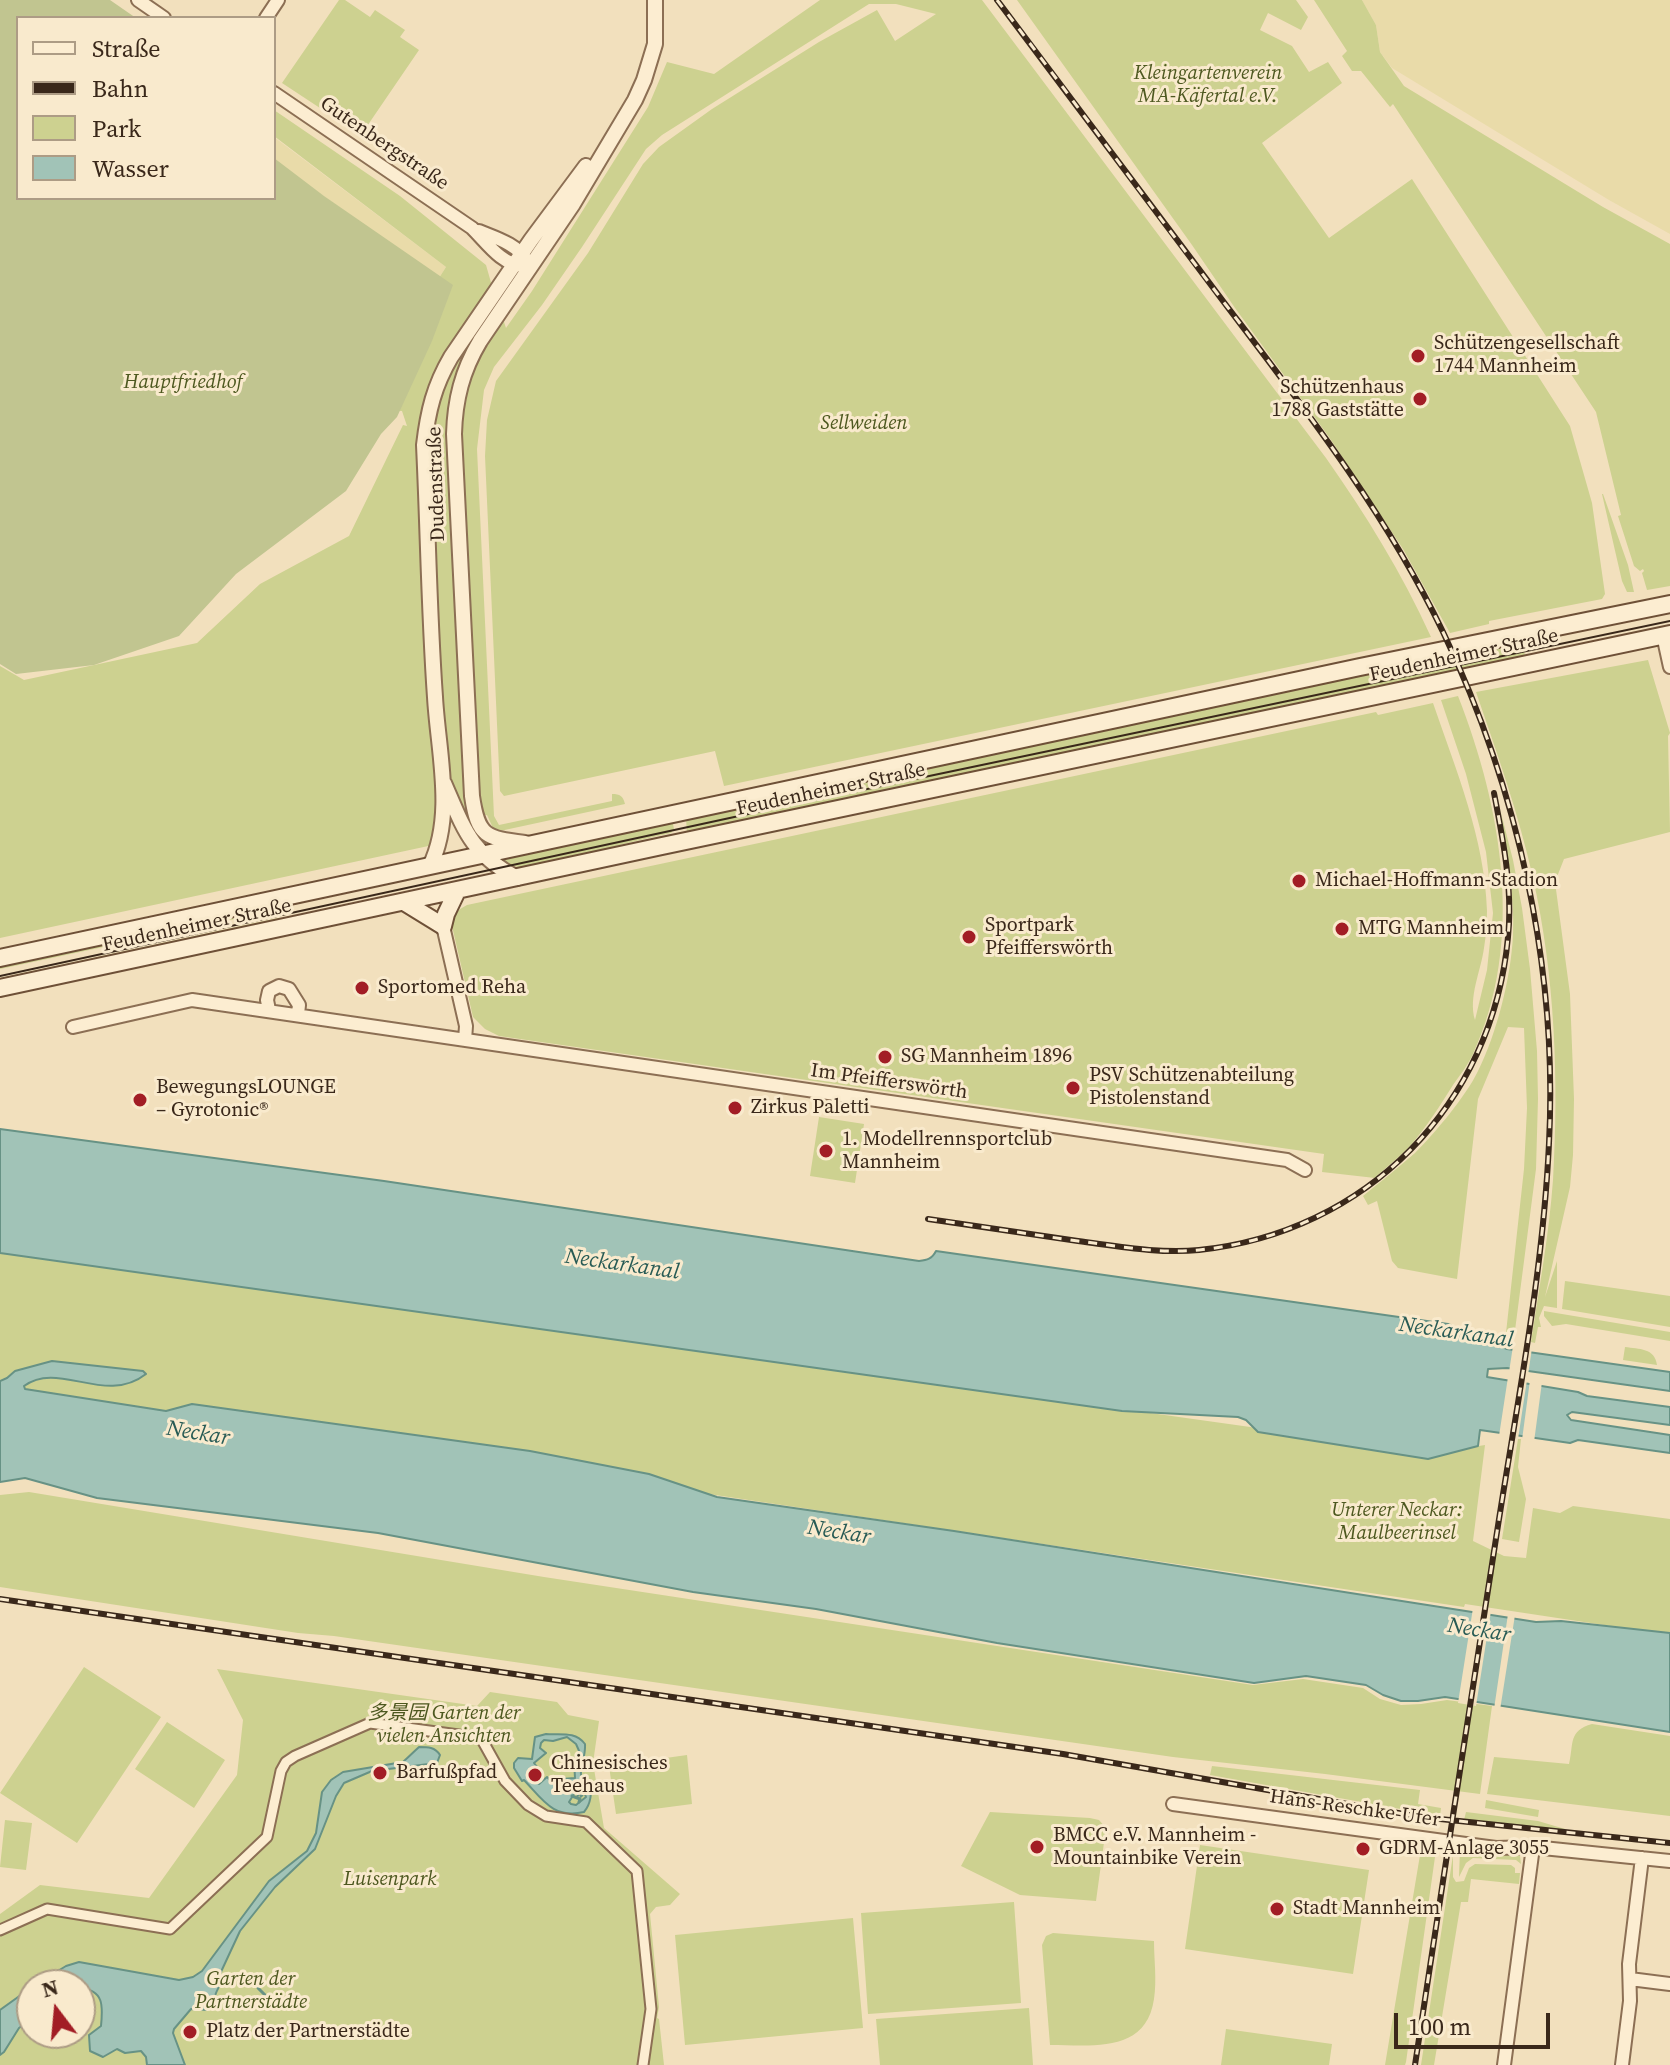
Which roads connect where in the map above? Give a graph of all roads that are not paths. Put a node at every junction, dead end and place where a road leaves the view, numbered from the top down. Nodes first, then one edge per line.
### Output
1 (138, 0) edge
2 (655, 0) edge
3 (161, 16) edge
4 (276, 94) edge
5 (619, 126) junction
6 (472, 228) junction
7 (522, 253) junction
8 (513, 265) junction
9 (530, 267) junction
10 (1670, 604) edge
11 (1543, 629) junction
12 (1666, 635) edge
13 (1535, 661) junction
14 (1670, 667) edge
15 (442, 779) junction
16 (674, 814) junction
17 (533, 844) junction
18 (662, 846) junction
19 (482, 855) junction
20 (430, 866) junction
21 (517, 878) junction
22 (457, 891) junction
23 (302, 893) junction
24 (404, 902) junction
25 (291, 926) junction
26 (443, 926) junction
27 (0, 958) edge
28 (0, 988) edge
29 (269, 1010) junction
30 (298, 1014) junction
31 (73, 1027) dead end
32 (465, 1040) junction
33 (1305, 1170) dead end
34 (1173, 1804) dead end
35 (1533, 1847) junction
36 (1642, 1858) junction
37 (1670, 1861) edge
38 (0, 1930) edge
39 (1630, 1979) junction
40 (1670, 1984) edge
41 (643, 2065) edge
42 (1504, 2065) edge
43 (1622, 2065) edge

1 - 3 street
2 - 5 street, Dudenstraße
4 - 6 street, Gutenbergstraße
5 - 7 street, Dudenstraße
5 - 9 street, Dudenstraße
6 - 7 street, Gutenbergstraße
6 - 8 street, Gutenbergstraße
7 - 8 street, Dudenstraße
7 - 9 street
8 - 9 street
8 - 15 street, Dudenstraße
9 - 17 street, Dudenstraße
10 - 11 main road, Feudenheimer Straße
11 - 13 main road
11 - 16 main road, Feudenheimer Straße
12 - 13 main road, Feudenheimer Straße
12 - 14 street
13 - 18 main road, Feudenheimer Straße
15 - 19 street, Dudenstraße
15 - 20 street, Dudenstraße
16 - 17 main road, Feudenheimer Straße
16 - 18 main road
17 - 19 main road, Feudenheimer Straße
18 - 21 main road, Feudenheimer Straße
19 - 20 main road, Feudenheimer Straße
19 - 21 street
20 - 23 main road, Feudenheimer Straße
21 - 22 main road, Feudenheimer Straße
22 - 24 main road, Feudenheimer Straße
22 - 26 main road
23 - 25 main road
23 - 27 main road, Feudenheimer Straße
24 - 25 main road, Feudenheimer Straße
24 - 26 main road
25 - 28 main road, Feudenheimer Straße
26 - 32 street
29 - 30 street, Im Pfeifferswörth
29 - 30 street
29 - 31 street, Im Pfeifferswörth
30 - 32 street, Im Pfeifferswörth
32 - 33 street, Im Pfeifferswörth
34 - 35 street, Hans-Reschke-Ufer
35 - 36 street, Hans-Reschke-Ufer
35 - 42 street
36 - 37 street, Hans-Reschke-Ufer
36 - 39 street
38 - 41 street
39 - 40 street
39 - 43 street

